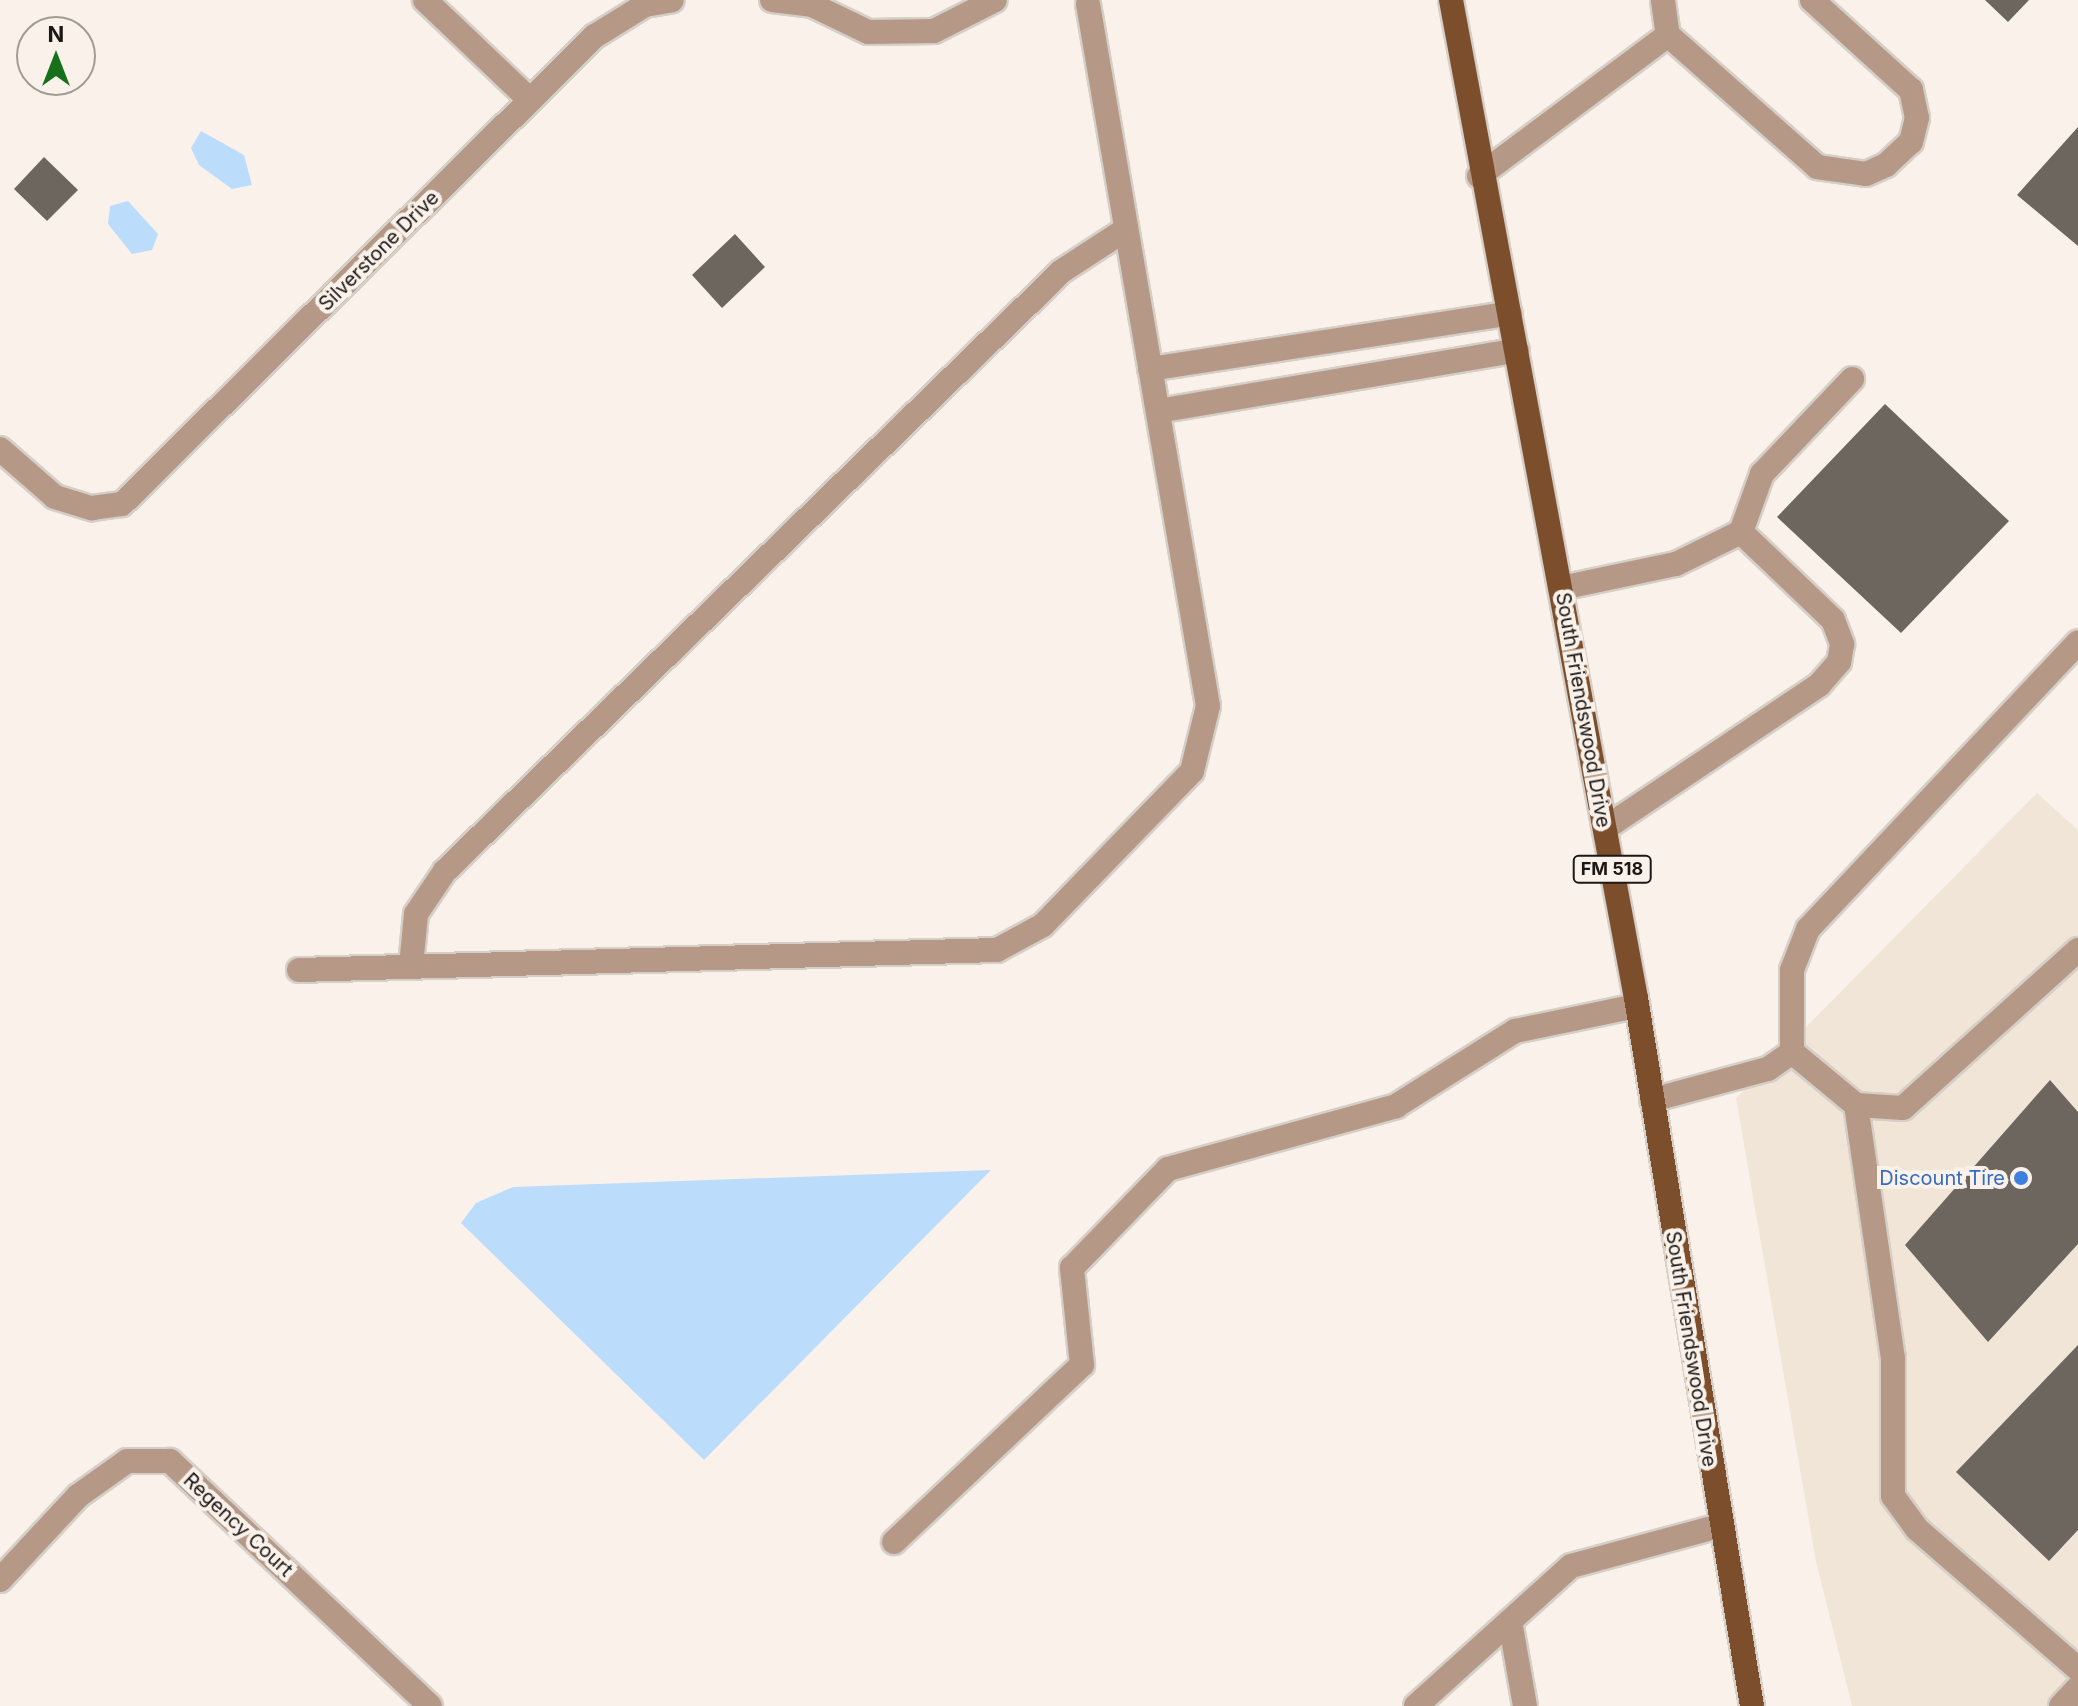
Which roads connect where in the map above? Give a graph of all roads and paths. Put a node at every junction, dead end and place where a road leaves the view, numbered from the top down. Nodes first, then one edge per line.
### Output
1 (425, 0) edge
2 (672, 0) edge
3 (772, 0) edge
4 (995, 0) edge
5 (1451, 0) edge
6 (1650, 0) edge
7 (1663, 0) edge
8 (1812, 0) edge
9 (821, 2) edge
10 (1088, 4) dead end
11 (1668, 35) junction
12 (530, 100) junction
13 (1479, 176) junction
14 (1125, 230) junction
15 (1510, 313) junction
16 (1517, 350) junction
17 (1150, 369) junction
18 (1852, 379) dead end
19 (1158, 411) junction
20 (0, 449) edge
21 (1741, 532) junction
22 (1561, 588) junction
23 (2078, 642) edge
24 (1605, 828) junction
25 (2078, 950) edge
26 (411, 966) junction
27 (299, 970) dead end
28 (1637, 1006) junction
29 (1792, 1052) junction
30 (1652, 1100) junction
31 (1856, 1105) junction
32 (1719, 1526) junction
33 (894, 1542) dead end
34 (0, 1580) edge
35 (1510, 1621) junction
36 (2078, 1669) edge
37 (2078, 1688) edge
38 (430, 1706) edge
39 (1416, 1706) edge
40 (1525, 1706) edge
41 (1752, 1706) edge
42 (2061, 1706) edge

1 - 12 street
2 - 12 street, Silverstone Drive
3 - 9 street
4 - 9 street
5 - 13 main road, South Friendswood Drive / FM 518
6 - 7 street
7 - 11 street
8 - 11 street
10 - 14 street
11 - 13 street
12 - 20 street, Silverstone Drive
13 - 15 main road, South Friendswood Drive / FM 518
14 - 17 street
14 - 26 street
15 - 16 main road, South Friendswood Drive / FM 518
15 - 17 street
16 - 19 street
16 - 22 main road, South Friendswood Drive / FM 518
17 - 19 street
18 - 21 street
19 - 26 street
21 - 22 street
21 - 24 street
22 - 24 main road, South Friendswood Drive / FM 518
23 - 29 street
24 - 28 main road, South Friendswood Drive / FM 518
25 - 31 street
26 - 27 street
28 - 30 main road, South Friendswood Drive / FM 518
28 - 33 street
29 - 30 street
29 - 31 street
30 - 32 main road, South Friendswood Drive / FM 518
31 - 36 street
32 - 35 street
32 - 41 main road, South Friendswood Drive / FM 518
34 - 38 street, Regency Court
35 - 39 street
35 - 40 street
37 - 42 street

